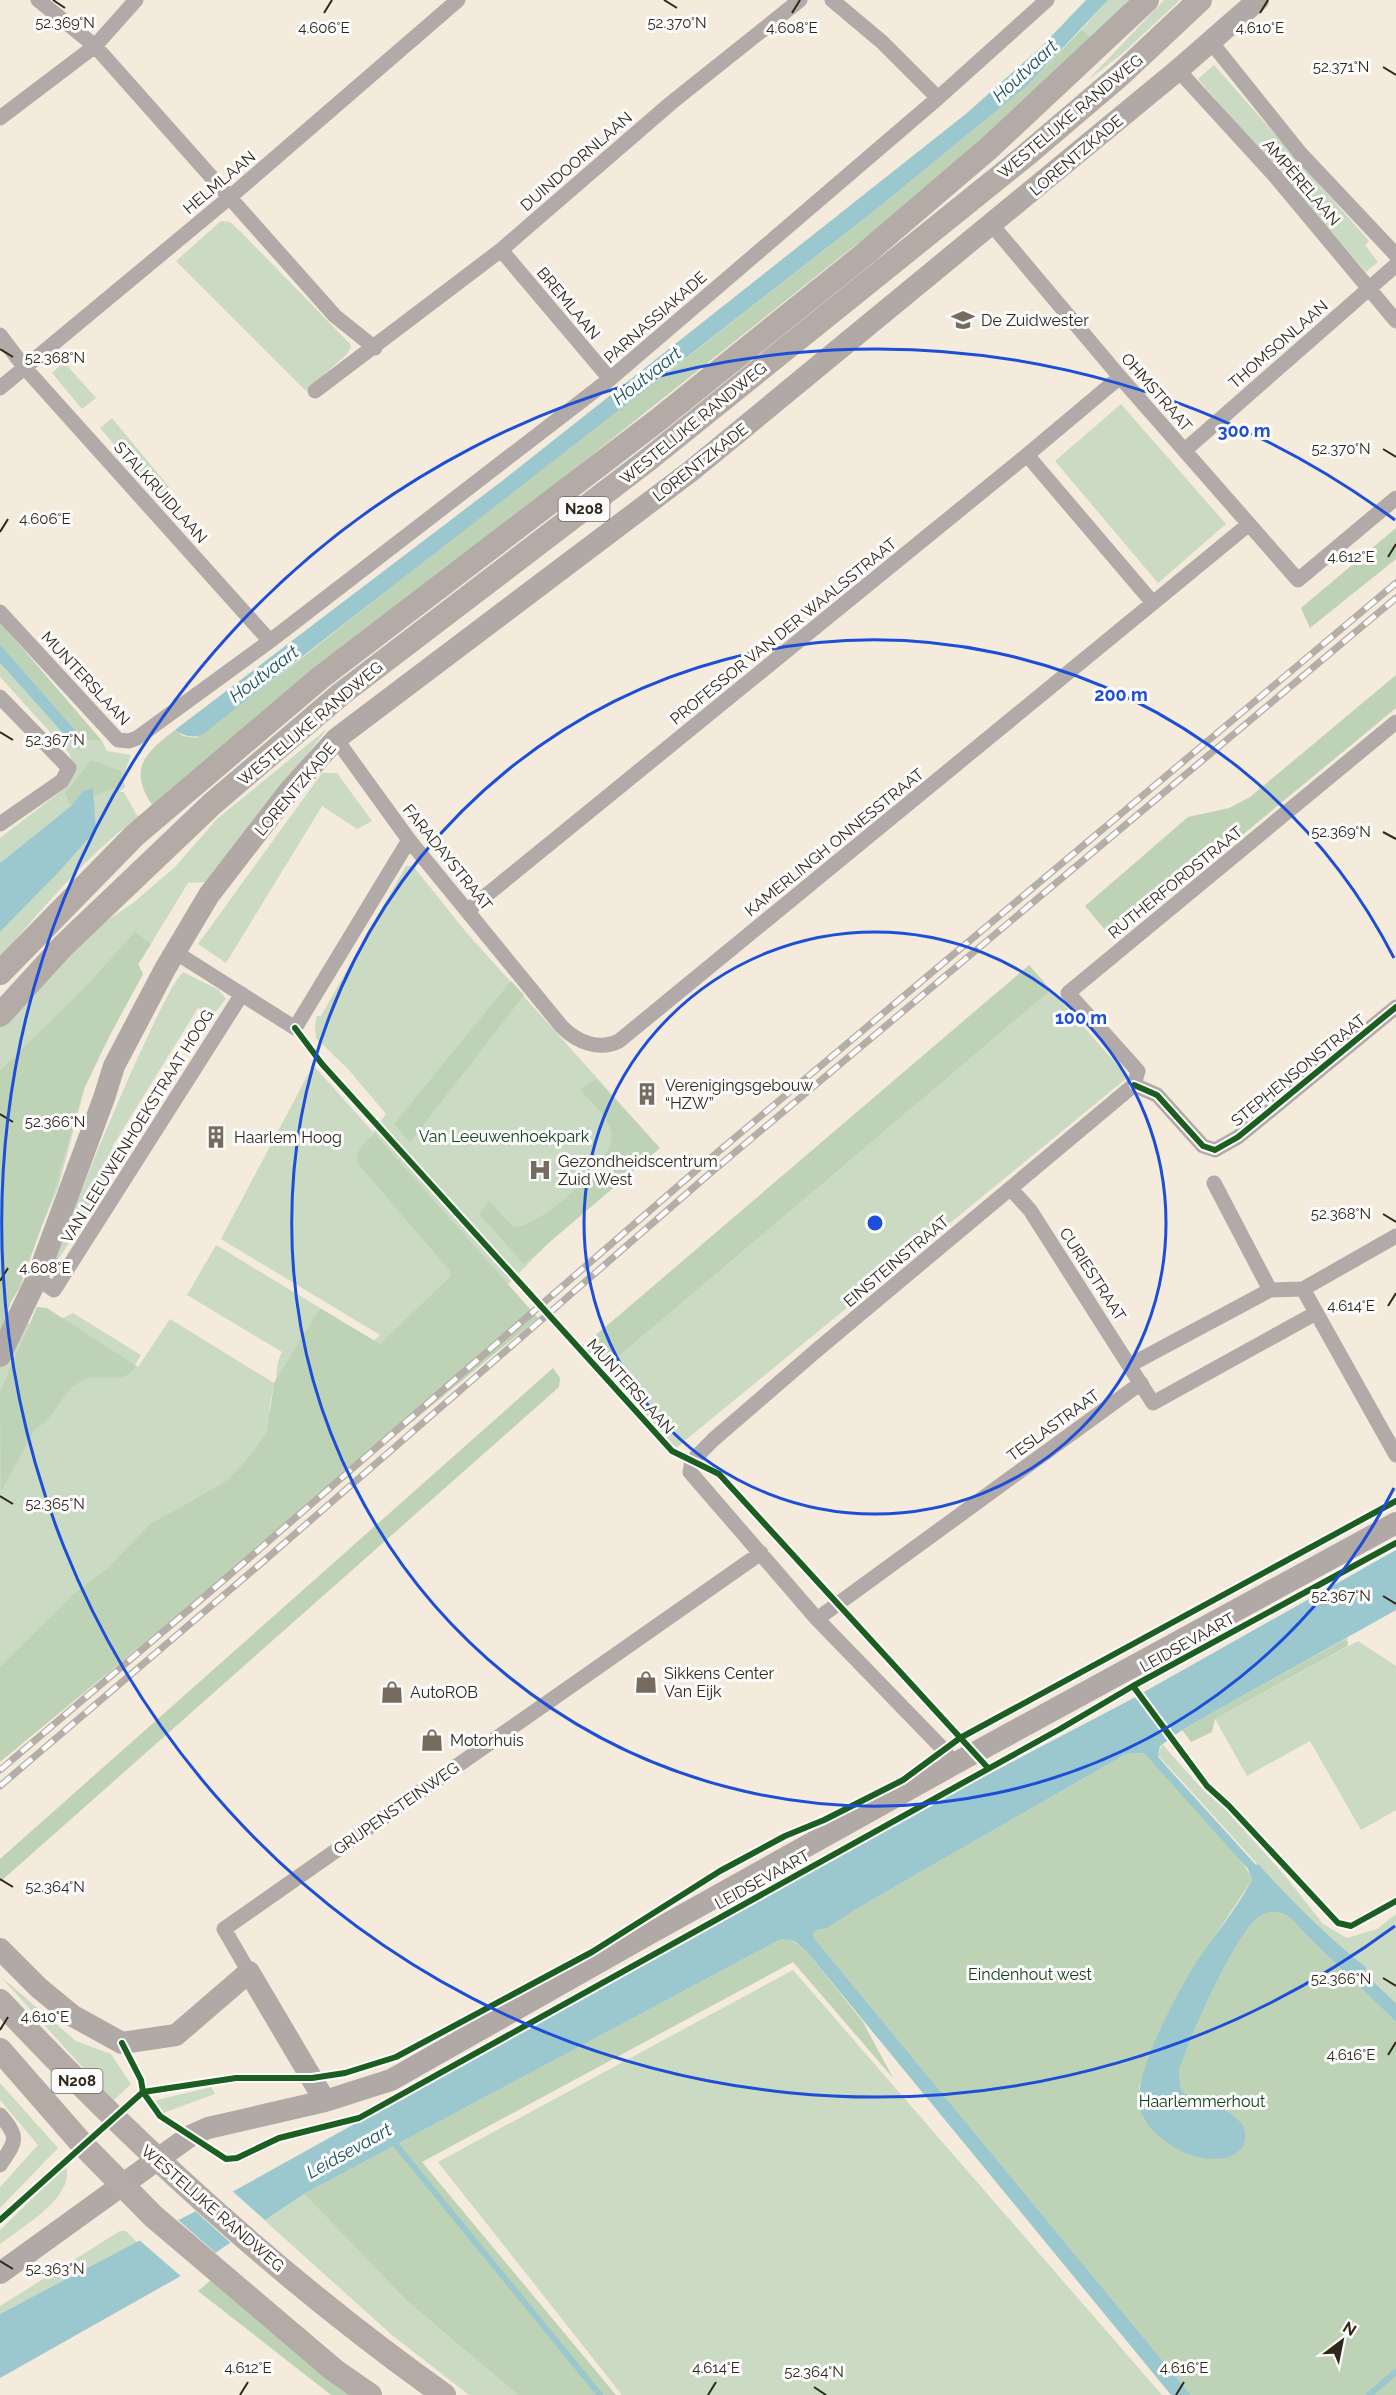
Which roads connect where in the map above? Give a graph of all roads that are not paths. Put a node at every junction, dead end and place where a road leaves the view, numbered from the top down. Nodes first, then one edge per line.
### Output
1 (38, 0) edge
2 (136, 0) edge
3 (458, 0) edge
4 (800, 0) edge
5 (832, 0) edge
6 (1047, 0) edge
7 (1147, 0) edge
8 (1200, 0) edge
9 (1258, 0) edge
10 (1211, 42) junction
11 (95, 46) junction
12 (1178, 70) junction
13 (938, 99) junction
14 (0, 118) edge
15 (230, 197) junction
16 (992, 225) junction
17 (501, 250) junction
18 (1396, 255) edge
19 (1396, 265) edge
20 (1369, 289) junction
21 (1396, 321) edge
22 (0, 335) edge
23 (375, 348) junction
24 (25, 368) junction
25 (1120, 377) junction
26 (610, 379) junction
27 (0, 388) edge
28 (315, 391) dead end
29 (1185, 450) junction
30 (1026, 455) junction
31 (1396, 498) edge
32 (1249, 524) junction
33 (1153, 603) junction
34 (0, 612) edge
35 (270, 641) junction
36 (0, 697) edge
37 (1396, 722) edge
38 (336, 739) junction
39 (0, 824) edge
40 (409, 840) junction
41 (467, 911) junction
42 (175, 951) junction
43 (0, 973) edge
44 (536, 993) joint
45 (242, 994) junction
46 (1396, 1007) edge
47 (0, 1015) edge
48 (1134, 1085) junction
49 (1214, 1183) dead end
50 (1011, 1189) junction
51 (1396, 1236) edge
52 (37, 1278) junction
53 (1303, 1289) junction
54 (1270, 1290) junction
55 (1316, 1313) junction
56 (0, 1356) edge
57 (1130, 1365) junction
58 (1141, 1383) junction
59 (1396, 1455) edge
60 (1396, 1523) edge
61 (761, 1553) junction
62 (817, 1619) junction
63 (954, 1764) junction
64 (0, 1949) edge
65 (249, 1972) junction
66 (0, 2001) edge
67 (0, 2050) edge
68 (325, 2101) junction
69 (0, 2115) edge
70 (155, 2159) junction
71 (0, 2165) edge
72 (120, 2186) junction
73 (0, 2272) edge
74 (370, 2395) edge
75 (444, 2395) edge

1 - 11 street
2 - 11 street
3 - 15 street, HELMLAAN
4 - 17 street, DUINDOORNLAAN
5 - 13 street
6 - 13 street, PARNASSIAKADE
7 - 43 main road, WESTELIJKE RANDWEG / N208
8 - 47 main road, WESTELIJKE RANDWEG / N208
9 - 10 street, LORENTZKADE
10 - 12 street, LORENTZKADE
10 - 18 street, AMPÈRELAAN
11 - 14 street
11 - 15 street
12 - 16 street, LORENTZKADE
12 - 20 street, AMPÈRELAAN
13 - 26 street, PARNASSIAKADE
15 - 23 street
15 - 24 street, HELMLAAN
16 - 25 street, OHMSTRAAT
16 - 38 street, LORENTZKADE
17 - 23 street, DUINDOORNLAAN
17 - 26 street, BREMLAAN
19 - 20 street, THOMSONLAAN
20 - 21 street, AMPÈRELAAN
20 - 29 street, THOMSONLAAN
22 - 24 street, STALKRUIDLAAN
23 - 28 street, DUINDOORNLAAN
24 - 27 street, HELMLAAN
24 - 35 street, STALKRUIDLAAN
25 - 29 street, OHMSTRAAT
25 - 30 street, PROFESSOR VAN DER WAALSSTRAAT
26 - 35 street, PARNASSIAKADE
29 - 32 street, OHMSTRAAT
30 - 33 street
30 - 41 street, PROFESSOR VAN DER WAALSSTRAAT
31 - 32 street, OHMSTRAAT
32 - 33 street, KAMERLINGH ONNESSTRAAT
33 - 44 street, KAMERLINGH ONNESSTRAAT
34 - 35 street, MUNTERSLAAN
36 - 39 street
37 - 48 street, RUTHERFORDSTRAAT
38 - 40 street, FARADAYSTRAAT
38 - 42 street, LORENTZKADE
40 - 41 street, FARADAYSTRAAT
40 - 45 street
41 - 44 street, FARADAYSTRAAT
42 - 45 street
42 - 52 street, LORENTZKADE
45 - 52 street, VAN LEEUWENHOEKSTRAAT HOOG
46 - 48 street, STEPHENSONSTRAAT
48 - 50 street, EINSTEINSTRAAT
49 - 54 street
50 - 57 street, CURIESTRAAT
50 - 61 street, EINSTEINSTRAAT
51 - 53 street
52 - 56 street, LORENTZKADE
53 - 54 street
53 - 55 street
54 - 57 street
55 - 58 street
55 - 59 street
57 - 58 street, CURIESTRAAT
58 - 62 street, TESLASTRAAT
60 - 63 street, LEIDSEVAART
61 - 62 street
61 - 65 street, GRIJPENSTEINWEG
62 - 63 street
63 - 68 street, LEIDSEVAART
64 - 65 street
65 - 68 street, GRIJPENSTEINWEG
66 - 70 main road, WESTELIJKE RANDWEG / N208
67 - 72 main road, N208
68 - 70 street, LEIDSEVAART
69 - 71 street
70 - 72 street, LEIDSEVAART
70 - 75 main road, WESTELIJKE RANDWEG / N208
72 - 73 street, LEIDSEVAART
72 - 74 main road, N208

